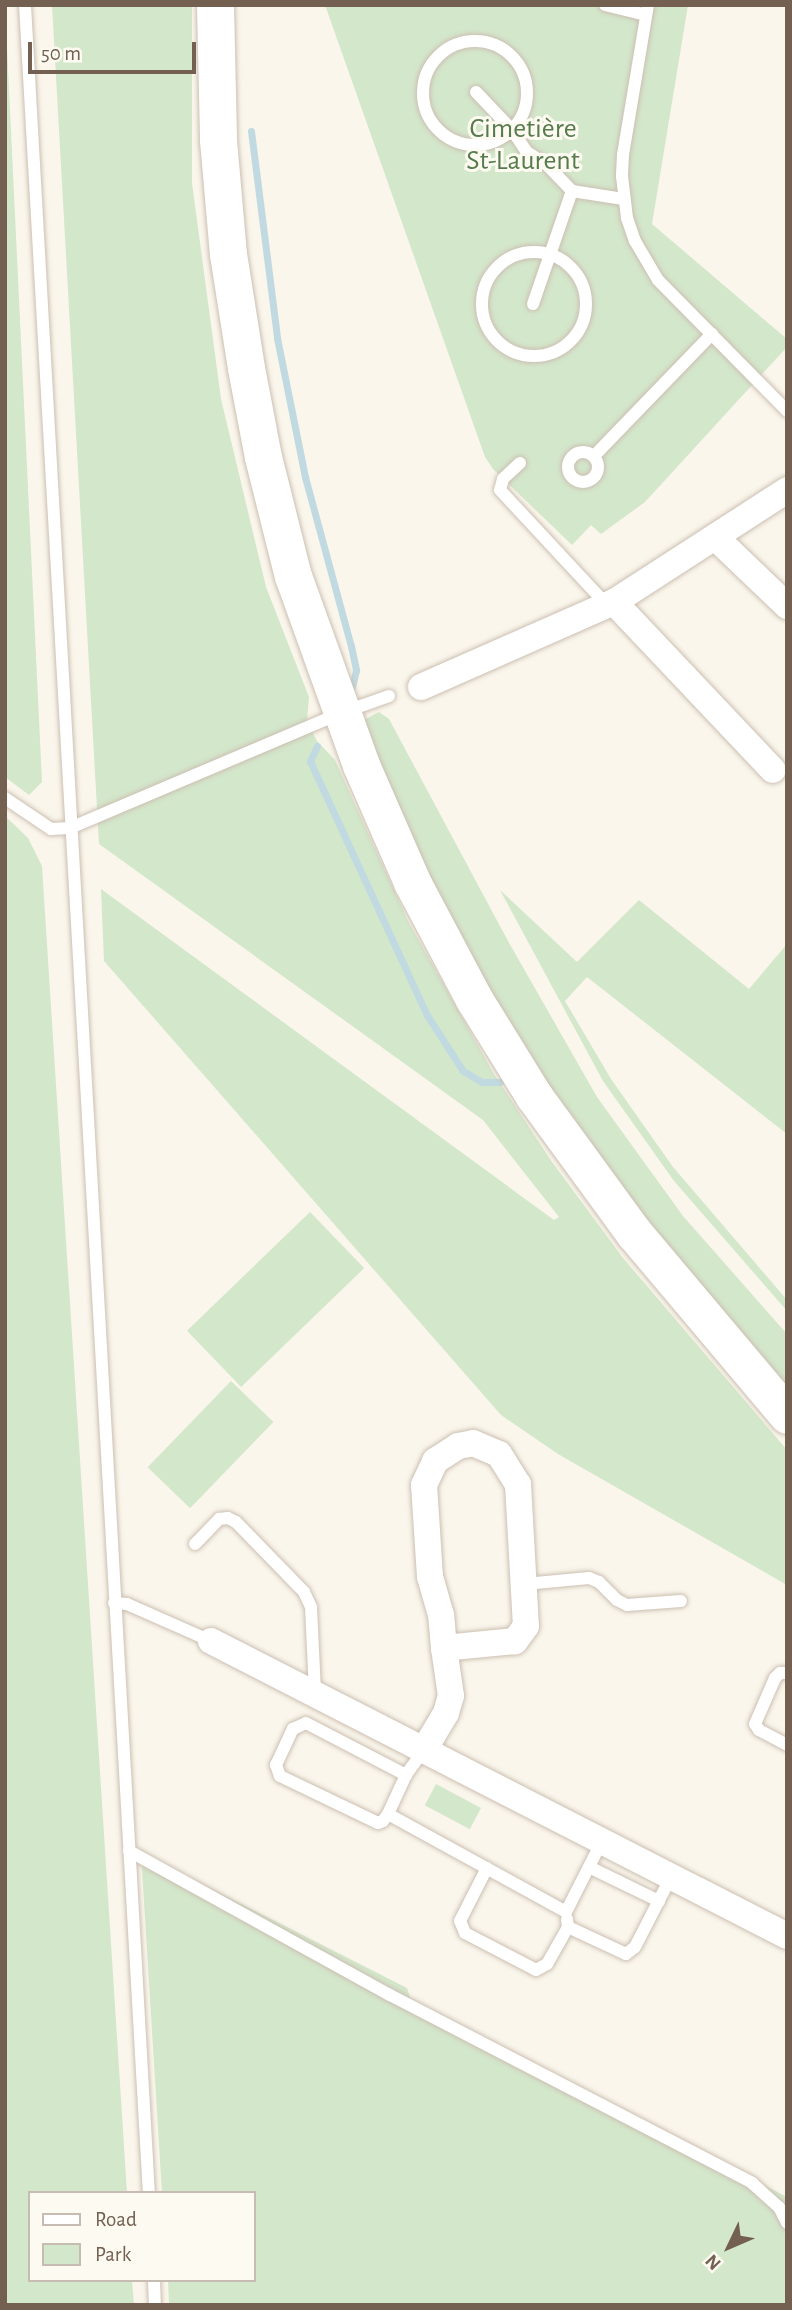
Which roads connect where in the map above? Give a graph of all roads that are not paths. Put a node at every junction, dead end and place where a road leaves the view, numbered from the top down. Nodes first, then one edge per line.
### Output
1 (25, 5) edge
2 (215, 5) edge
3 (606, 5) edge
4 (647, 10) edge
5 (476, 92) dead end
6 (512, 130) junction
7 (572, 191) junction
8 (623, 199) junction
9 (550, 254) junction
10 (533, 304) dead end
11 (712, 334) junction
12 (787, 411) edge
13 (594, 456) dead end
14 (520, 463) dead end
15 (787, 490) edge
16 (721, 533) junction
17 (787, 584) edge
18 (611, 604) junction
19 (787, 606) edge
20 (421, 687) dead end
21 (389, 696) dead end
22 (341, 713) junction
23 (773, 770) dead end
24 (5, 798) edge
25 (70, 828) junction
26 (787, 1415) edge
27 (195, 1544) dead end
28 (525, 1584) junction
29 (681, 1601) dead end
30 (114, 1603) junction
31 (211, 1641) joint
32 (444, 1648) junction
33 (787, 1673) edge
34 (315, 1693) junction
35 (787, 1745) edge
36 (424, 1750) junction
37 (406, 1775) junction
38 (388, 1814) junction
39 (603, 1841) junction
40 (129, 1851) junction
41 (589, 1867) junction
42 (487, 1868) junction
43 (671, 1877) junction
44 (659, 1901) junction
45 (566, 1912) junction
46 (568, 1927) junction
47 (787, 1936) edge
48 (149, 2191) edge
49 (787, 2223) edge
50 (153, 2282) edge
51 (155, 2305) edge

1 - 25 lane
2 - 22 street
3 - 4 lane
4 - 8 lane
5 - 6 lane
6 - 6 lane
6 - 7 lane
7 - 8 lane
7 - 9 lane
8 - 11 lane
9 - 9 lane
9 - 10 lane
11 - 12 lane
11 - 13 lane
14 - 18 lane
15 - 16 street
16 - 17 street
16 - 18 street
16 - 19 street
18 - 20 street
18 - 23 street
21 - 22 lane
22 - 25 lane
22 - 26 street
24 - 25 lane
25 - 30 lane
27 - 34 lane
28 - 29 lane
28 - 32 street
28 - 32 street
30 - 31 lane
30 - 40 lane
31 - 34 street
32 - 36 street
33 - 35 lane
34 - 36 street
36 - 37 lane
36 - 39 street
37 - 38 lane
37 - 38 lane
38 - 42 lane
39 - 41 lane
39 - 43 street
40 - 48 lane
40 - 49 lane
41 - 44 lane
41 - 45 lane
42 - 45 lane
42 - 46 lane
43 - 44 lane
43 - 47 street
44 - 46 lane
45 - 46 lane
50 - 51 lane

